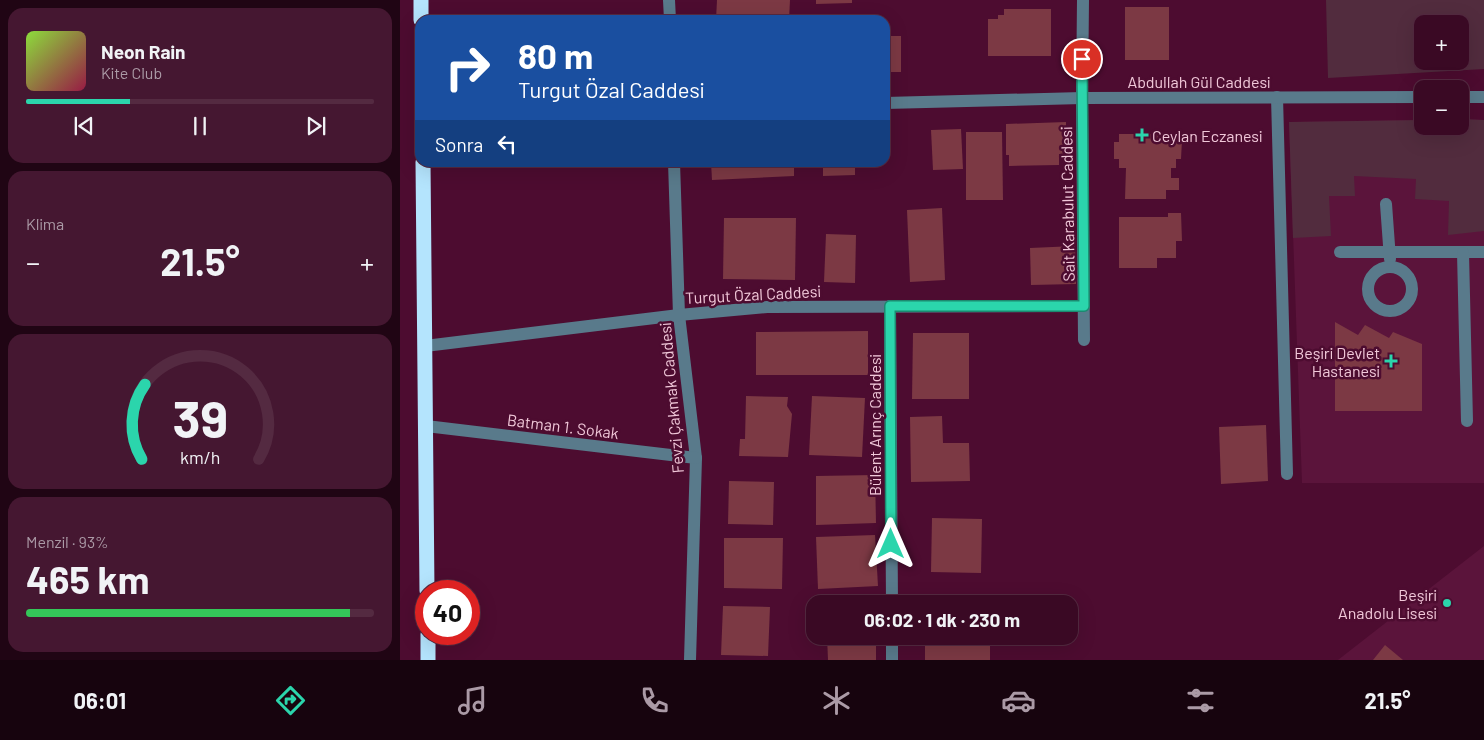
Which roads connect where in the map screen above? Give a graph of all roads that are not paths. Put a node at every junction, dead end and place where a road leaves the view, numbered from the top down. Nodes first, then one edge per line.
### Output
1 (421, 0) edge
2 (670, 0) edge
3 (1083, 0) edge
4 (421, 15) edge
5 (670, 15) edge
6 (1277, 97) junction
7 (1414, 97) edge
8 (1469, 97) edge
9 (1484, 97) edge
10 (1082, 98) junction
11 (890, 102) edge
12 (423, 167) edge
13 (674, 167) edge
14 (1386, 204) dead end
15 (1340, 252) dead end
16 (1484, 252) edge
17 (1390, 253) junction
18 (1463, 253) junction
19 (1390, 267) dead end
20 (890, 306) junction
21 (1084, 306) junction
22 (679, 314) junction
23 (1084, 340) dead end
24 (425, 346) junction
25 (1467, 421) dead end
26 (426, 426) junction
27 (696, 458) junction
28 (1287, 474) dead end
29 (428, 580) edge
30 (892, 595) edge
31 (428, 645) edge
32 (892, 645) edge
33 (428, 660) edge
34 (690, 660) edge
35 (892, 660) edge

1 - 4 highway
2 - 5 street
3 - 10 street, Sait Karabulut Caddesi
6 - 7 street, Abdullah Gül Caddesi
6 - 10 street, Abdullah Gül Caddesi
6 - 28 street
8 - 9 street
10 - 11 street, Abdullah Gül Caddesi
10 - 21 street, Sait Karabulut Caddesi
12 - 24 highway
13 - 22 street, Fevzi Çakmak Caddesi
14 - 17 street
15 - 17 street
16 - 18 street
17 - 18 street
17 - 19 street
18 - 25 street
20 - 21 street, Turgut Özal Caddesi
20 - 22 street, Turgut Özal Caddesi
20 - 30 street, Bülent Arınç Caddesi
21 - 23 street, Sait Karabulut Caddesi
22 - 24 street, Turgut Özal Caddesi
22 - 27 street, Fevzi Çakmak Caddesi
24 - 26 highway
26 - 27 street, Batman 1. Sokak
26 - 29 highway
27 - 34 street, Fevzi Çakmak Caddesi
31 - 33 highway
32 - 35 street

